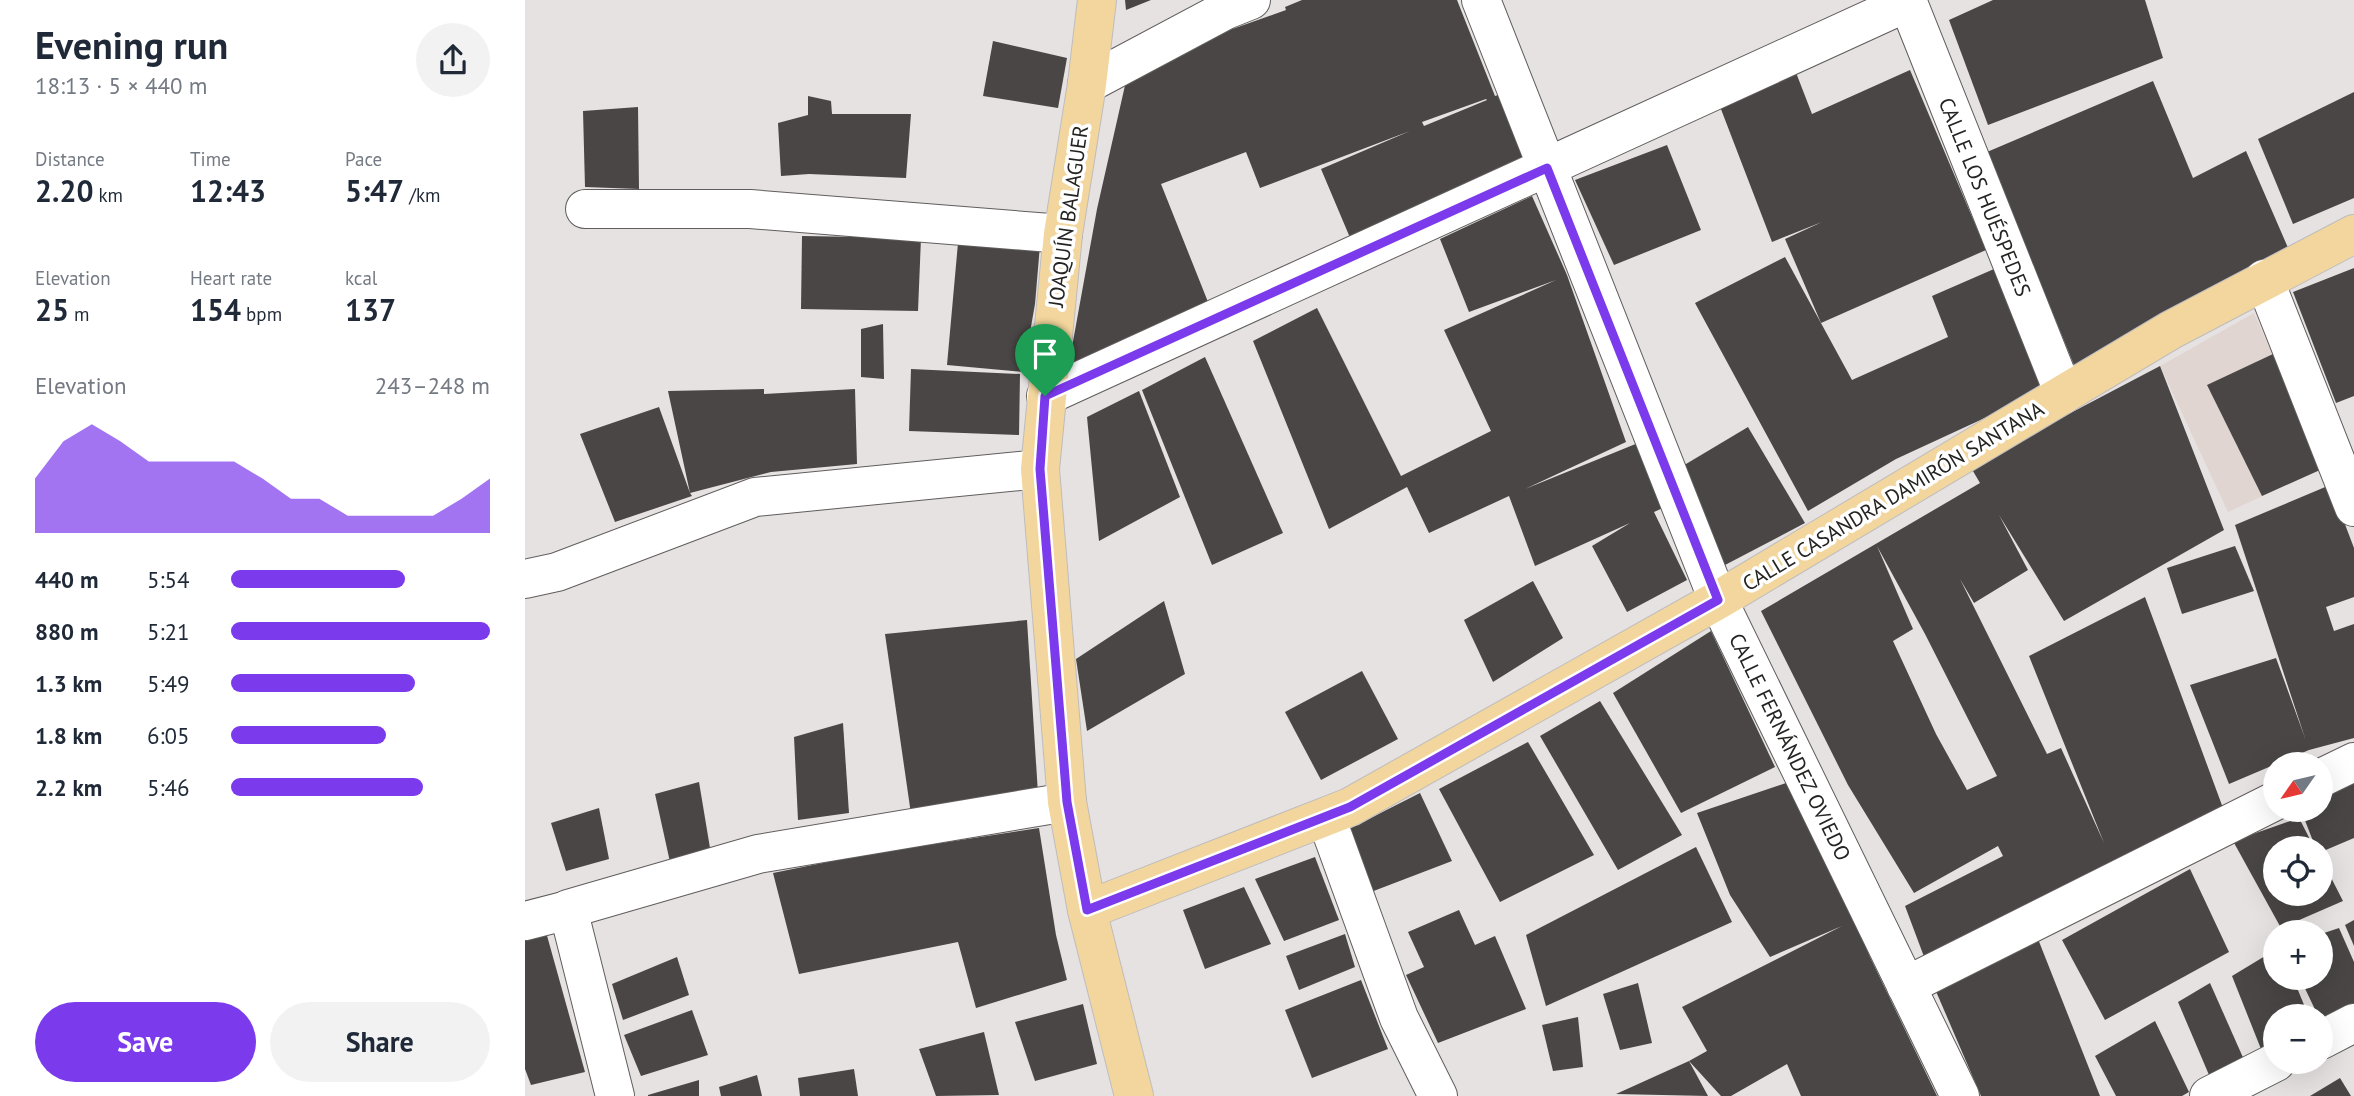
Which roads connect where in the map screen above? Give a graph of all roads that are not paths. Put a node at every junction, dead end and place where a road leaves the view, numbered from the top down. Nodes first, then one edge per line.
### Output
1 (1097, 0) edge
2 (1251, 0) edge
3 (1481, 0) edge
4 (1907, 1) edge
5 (1087, 84) junction
6 (1547, 168) junction
7 (585, 209) dead end
8 (1062, 234) junction
9 (2354, 234) edge
10 (2264, 279) junction
11 (2064, 394) junction
12 (1045, 396) junction
13 (1040, 469) junction
14 (2354, 507) edge
15 (525, 579) edge
16 (1718, 600) junction
17 (2354, 762) edge
18 (2333, 772) edge
19 (1067, 802) junction
20 (2263, 807) edge
21 (1326, 817) junction
22 (572, 909) junction
23 (1087, 910) junction
24 (525, 921) edge
25 (1906, 986) junction
26 (2354, 1023) edge
27 (2333, 1034) edge
28 (2263, 1069) edge
29 (615, 1096) edge
30 (1132, 1096) edge
31 (1438, 1096) edge
32 (1960, 1096) edge
33 (2209, 1096) edge

1 - 5 main road, JOAQUÍN BALAGUER
2 - 5 street
3 - 6 street, CALLE FERNÁNDEZ OVIEDO
4 - 6 street
4 - 11 street, CALLE LOS HUÉSPEDES
5 - 8 main road, JOAQUÍN BALAGUER
6 - 12 street
6 - 16 street, CALLE FERNÁNDEZ OVIEDO
7 - 8 street
8 - 12 main road, JOAQUÍN BALAGUER
9 - 10 main road, CALLE CASANDRA DAMIRÓN SANTANA
10 - 11 main road, CALLE CASANDRA DAMIRÓN SANTANA
10 - 14 street
11 - 16 main road, CALLE CASANDRA DAMIRÓN SANTANA
12 - 13 main road, JOAQUÍN BALAGUER
13 - 15 street
13 - 19 main road, JOAQUÍN BALAGUER
16 - 21 main road, CALLE CASANDRA DAMIRÓN SANTANA
16 - 25 street, CALLE FERNÁNDEZ OVIEDO
17 - 18 street
19 - 22 street
19 - 23 main road, JOAQUÍN BALAGUER
20 - 25 street
21 - 23 main road, CALLE CASANDRA DAMIRÓN SANTANA
21 - 31 street
22 - 24 street
22 - 29 street
23 - 30 main road, JOAQUÍN BALAGUER
25 - 32 street, CALLE FERNÁNDEZ OVIEDO
26 - 27 street
28 - 33 street

